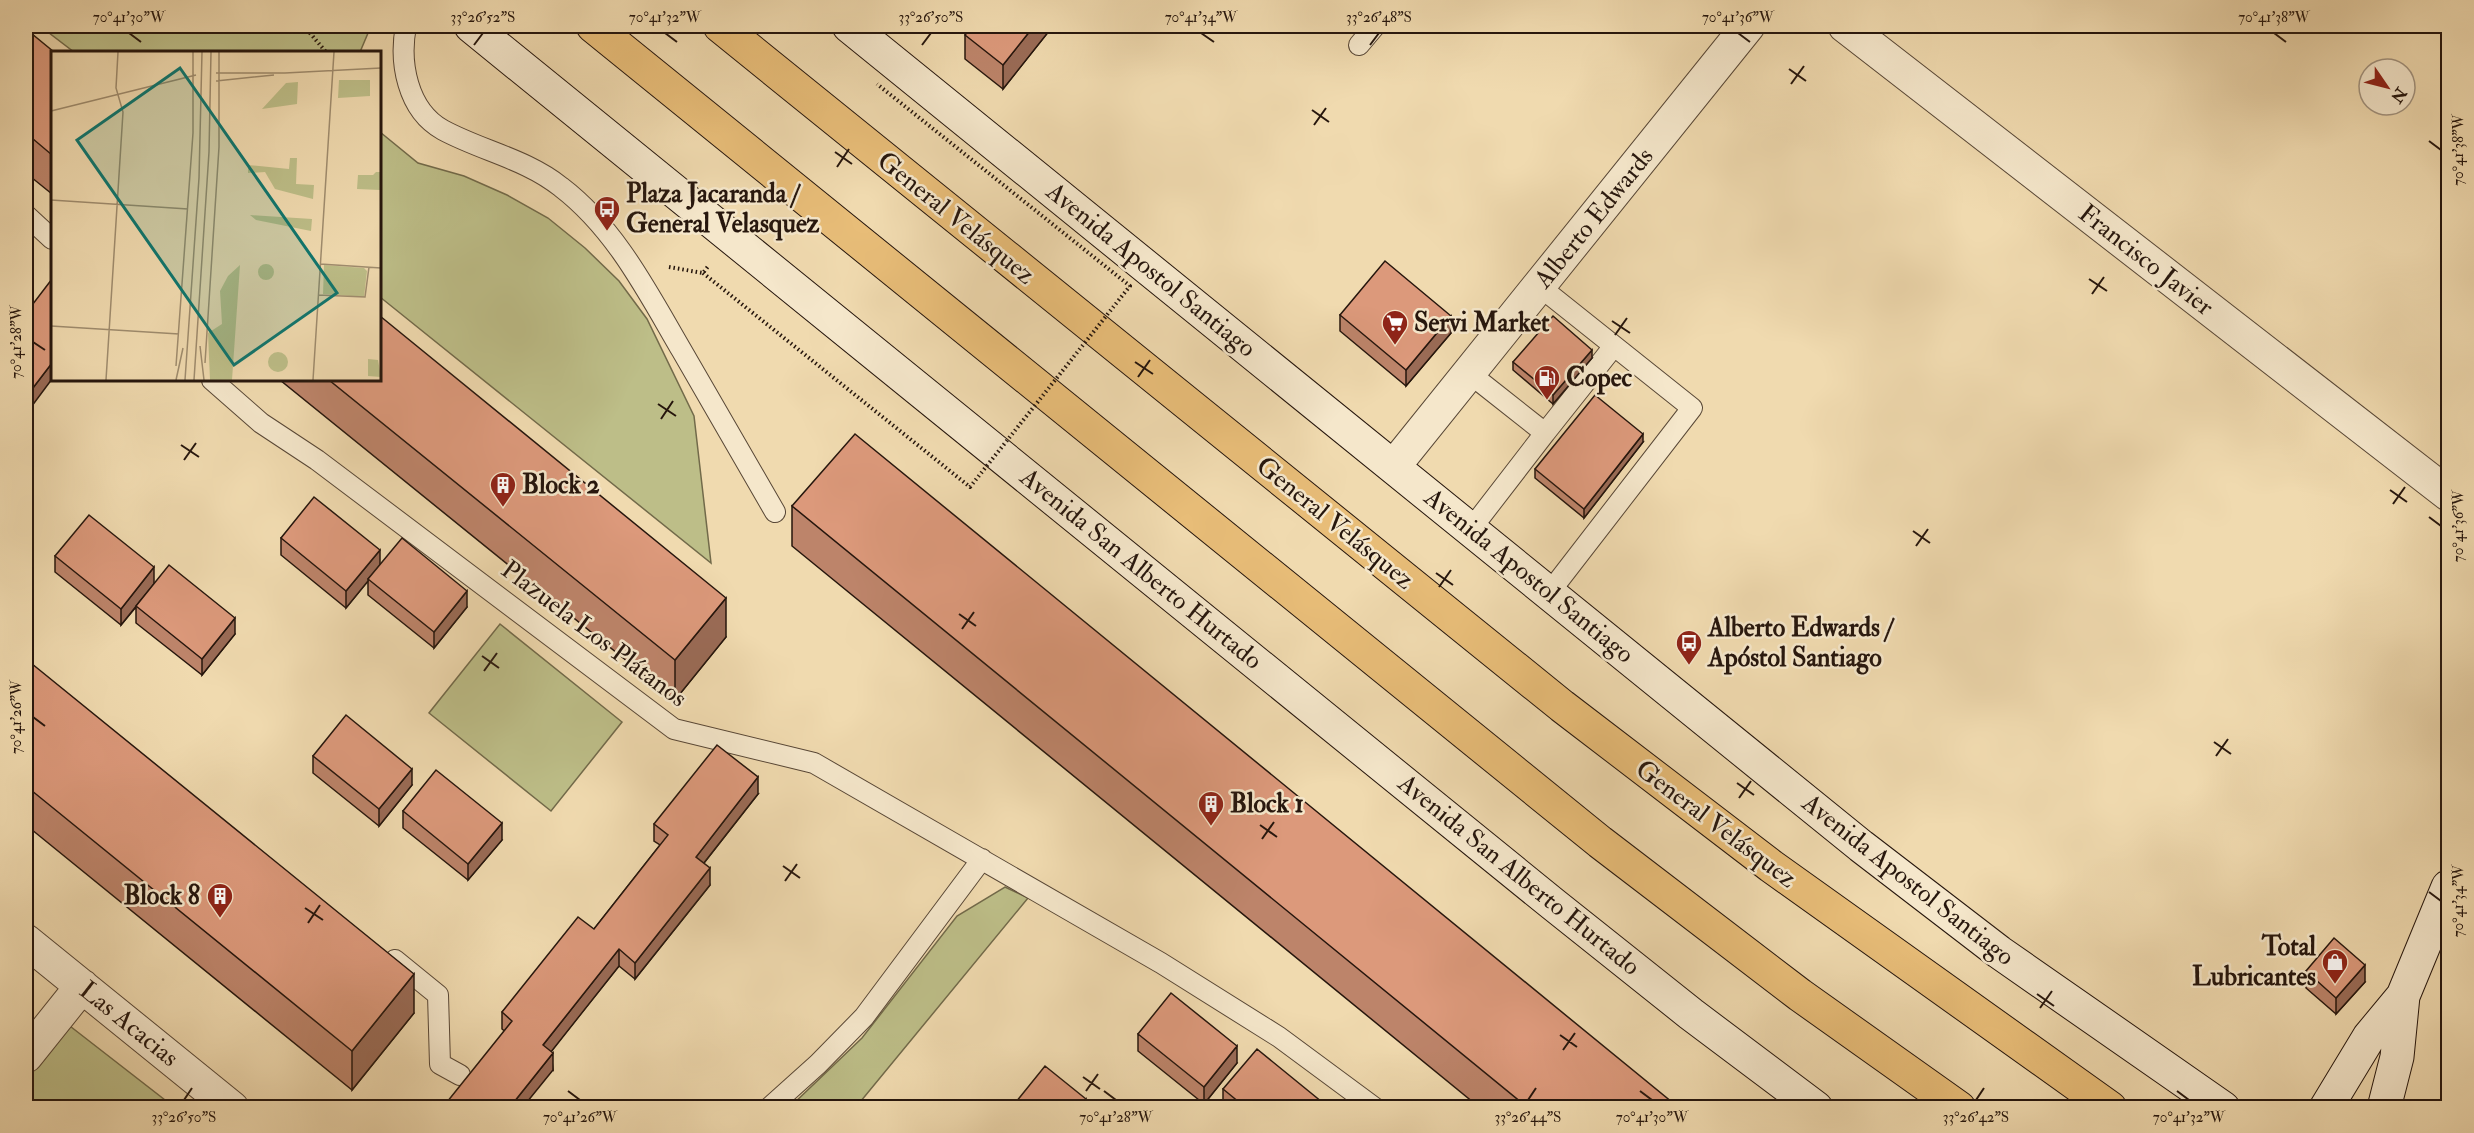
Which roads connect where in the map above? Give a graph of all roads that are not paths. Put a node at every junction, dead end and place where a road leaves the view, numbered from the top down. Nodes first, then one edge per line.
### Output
1 (406, 26) edge
2 (471, 26) edge
3 (593, 26) edge
4 (720, 26) edge
5 (849, 26) edge
6 (1375, 26) edge
7 (1748, 26) edge
8 (1845, 26) edge
9 (1359, 45) dead end
10 (26, 215) edge
11 (51, 238) edge
12 (1539, 286) junction
13 (1614, 346) junction
14 (1469, 373) junction
15 (213, 381) edge
16 (1545, 433) junction
17 (1394, 466) junction
18 (2448, 494) edge
19 (776, 512) dead end
20 (1471, 529) junction
21 (1549, 593) junction
22 (982, 859) junction
23 (2448, 887) edge
24 (26, 941) edge
25 (383, 951) edge
26 (82, 986) junction
27 (2403, 996) junction
28 (26, 1056) edge
29 (459, 1075) dead end
30 (1368, 1106) edge
31 (232, 1107) edge
32 (769, 1107) edge
33 (1816, 1107) edge
34 (1959, 1107) edge
35 (2110, 1107) edge
36 (2223, 1107) edge
37 (2326, 1107) edge
38 (2384, 1107) edge

1 - 19 lane
2 - 33 main road, Avenida San Alberto Hurtado
3 - 34 highway
4 - 35 highway, General Velásquez
5 - 17 main road, Avenida Apostol Santiago
6 - 9 lane
7 - 12 main road, Alberto Edwards
8 - 18 main road, Francisco Javier
10 - 11 lane
12 - 13 lane
12 - 14 main road, Alberto Edwards
13 - 16 lane
13 - 21 lane
14 - 16 lane
14 - 17 main road, Alberto Edwards
15 - 22 lane, Plazuela Los Plátanos
16 - 20 lane
17 - 20 main road, Avenida Apostol Santiago
20 - 21 main road, Avenida Apostol Santiago
21 - 36 main road, Avenida Apostol Santiago
22 - 30 lane, Plazuela Los Plátanos
22 - 32 lane
23 - 27 main road
24 - 26 main road, Las Acacias
25 - 29 lane
26 - 28 main road
26 - 31 main road, Las Acacias
27 - 37 main road
27 - 38 main road

